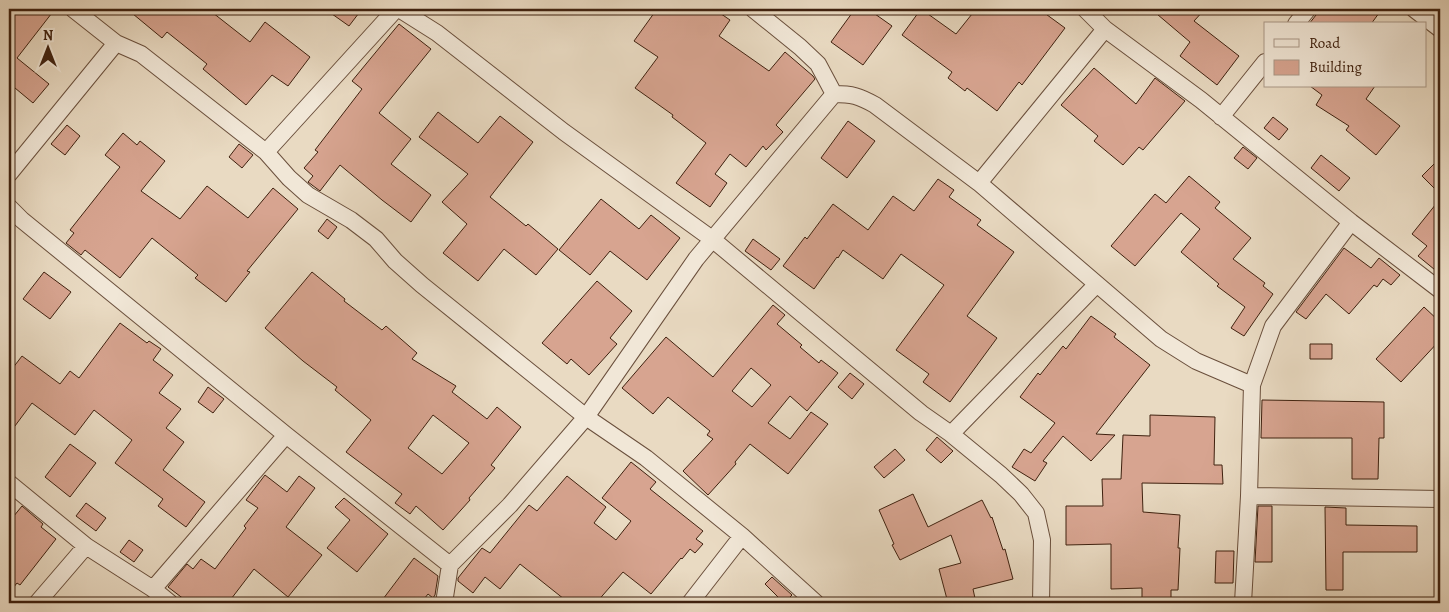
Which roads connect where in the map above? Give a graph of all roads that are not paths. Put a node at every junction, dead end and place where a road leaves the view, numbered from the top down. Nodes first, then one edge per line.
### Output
1 (73, 9) edge
2 (398, 9) edge
3 (753, 9) edge
4 (1085, 9) edge
5 (1308, 9) edge
6 (1414, 9) edge
7 (1298, 22) edge
8 (1105, 29) junction
9 (1440, 29) edge
10 (116, 43) junction
11 (1264, 63) edge
12 (834, 94) junction
13 (1221, 117) junction
14 (266, 152) junction
15 (9, 174) edge
16 (979, 183) junction
17 (9, 206) edge
18 (1351, 222) junction
19 (712, 239) junction
20 (1096, 285) junction
21 (1440, 290) edge
22 (1252, 386) junction
23 (586, 417) junction
24 (951, 434) junction
25 (286, 435) junction
26 (9, 483) edge
27 (1249, 496) junction
28 (1440, 499) edge
29 (742, 536) junction
30 (86, 546) junction
31 (450, 565) junction
32 (154, 589) junction
33 (37, 603) edge
34 (170, 603) edge
35 (444, 603) edge
36 (690, 603) edge
37 (816, 603) edge
38 (1041, 603) edge
39 (1243, 603) edge

1 - 10 street
2 - 14 street
2 - 19 street
3 - 12 street
4 - 8 street
5 - 7 street
6 - 9 street
8 - 13 street
8 - 16 street
10 - 14 street
10 - 15 street
11 - 13 street
12 - 16 street
12 - 19 street
13 - 18 street
14 - 23 street
16 - 20 street
17 - 25 street
18 - 21 street
18 - 22 street
19 - 23 street
19 - 24 street
20 - 22 street
20 - 24 street
22 - 27 street
23 - 29 street
23 - 31 street
24 - 38 street
25 - 31 street
25 - 32 street
26 - 30 street
27 - 28 street
27 - 39 street
29 - 36 street
29 - 37 street
30 - 32 street
30 - 33 street
31 - 35 street
32 - 34 street

